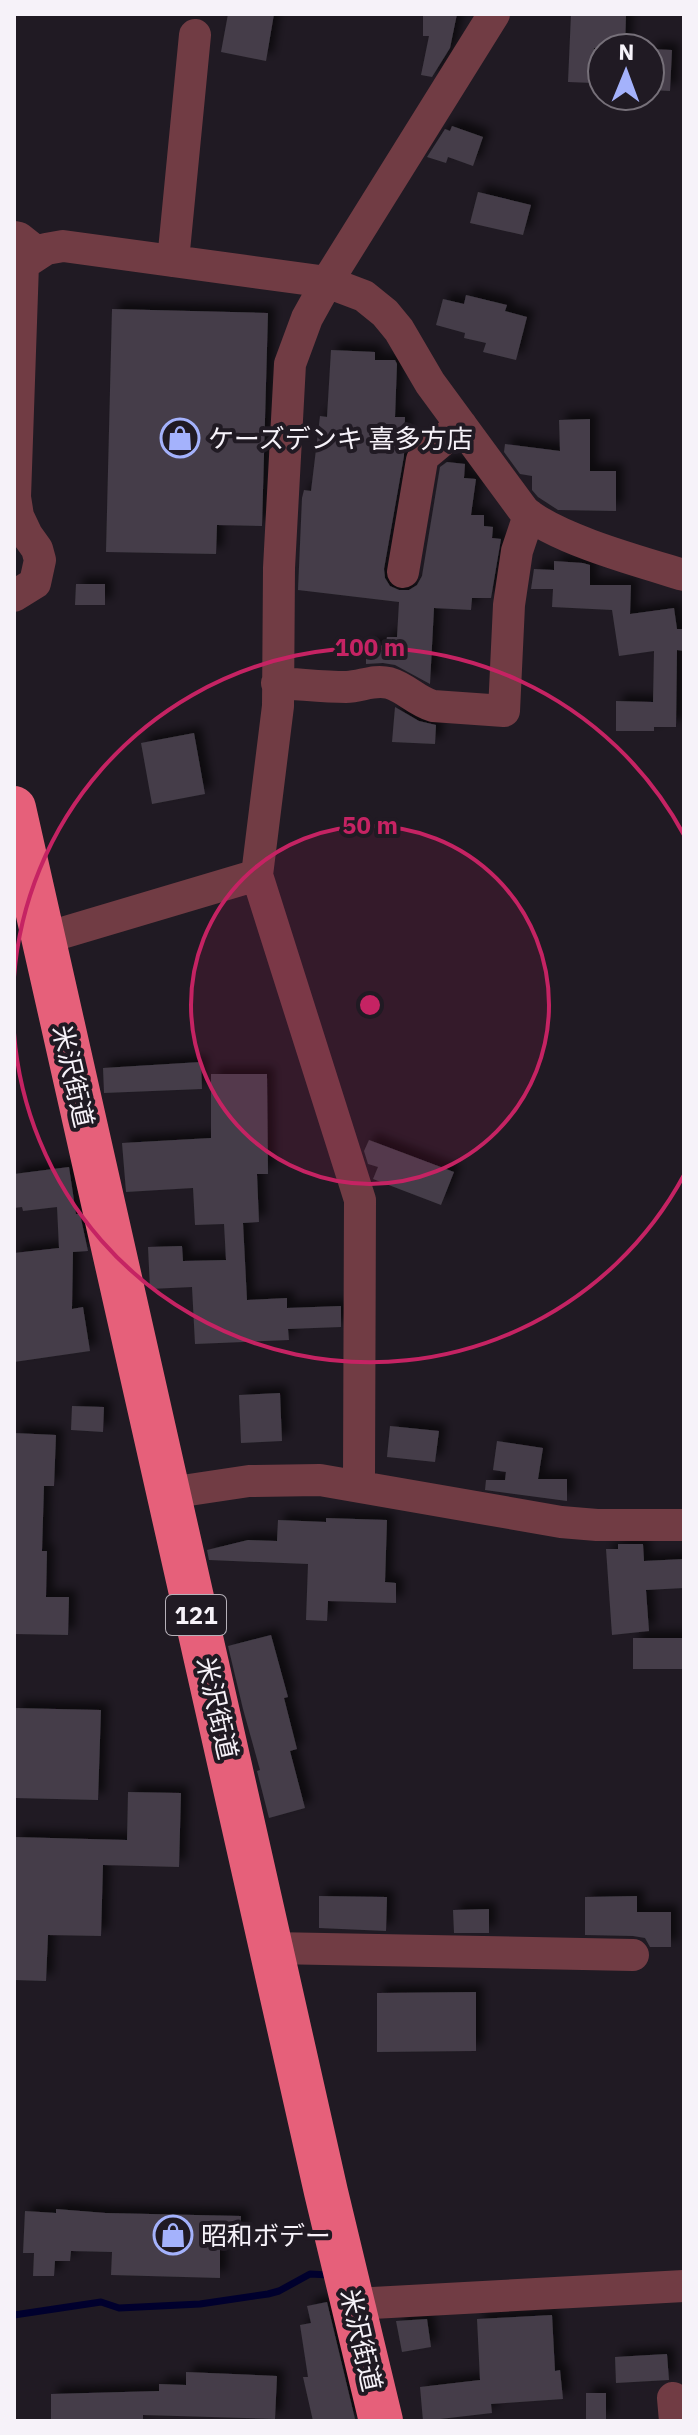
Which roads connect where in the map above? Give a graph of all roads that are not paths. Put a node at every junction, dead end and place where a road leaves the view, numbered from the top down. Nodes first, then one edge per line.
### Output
1 (494, 14) edge
2 (195, 35) dead end
3 (24, 243) edge
4 (173, 261) junction
5 (327, 282) junction
6 (461, 425) junction
7 (529, 515) junction
8 (403, 572) dead end
9 (684, 575) edge
10 (14, 596) edge
11 (277, 683) junction
12 (14, 808) edge
13 (257, 875) junction
14 (42, 939) junction
15 (359, 1480) dead end
16 (169, 1493) junction
17 (684, 1525) edge
18 (272, 1948) junction
19 (633, 1955) dead end
20 (684, 2286) edge
21 (354, 2304) junction
22 (381, 2421) edge

1 - 5 street
2 - 4 street
3 - 4 street
3 - 10 street
4 - 5 street
5 - 6 street
5 - 11 street
6 - 7 street
6 - 8 street
7 - 9 street
7 - 11 street
11 - 13 street
12 - 14 highway, 米沢街道 / 121
13 - 14 street
13 - 15 street
14 - 16 highway, 米沢街道 / 121
16 - 17 street
16 - 18 highway, 米沢街道 / 121
18 - 19 street
18 - 21 highway, 米沢街道 / 121
20 - 21 street
21 - 22 highway, 米沢街道 / 121

